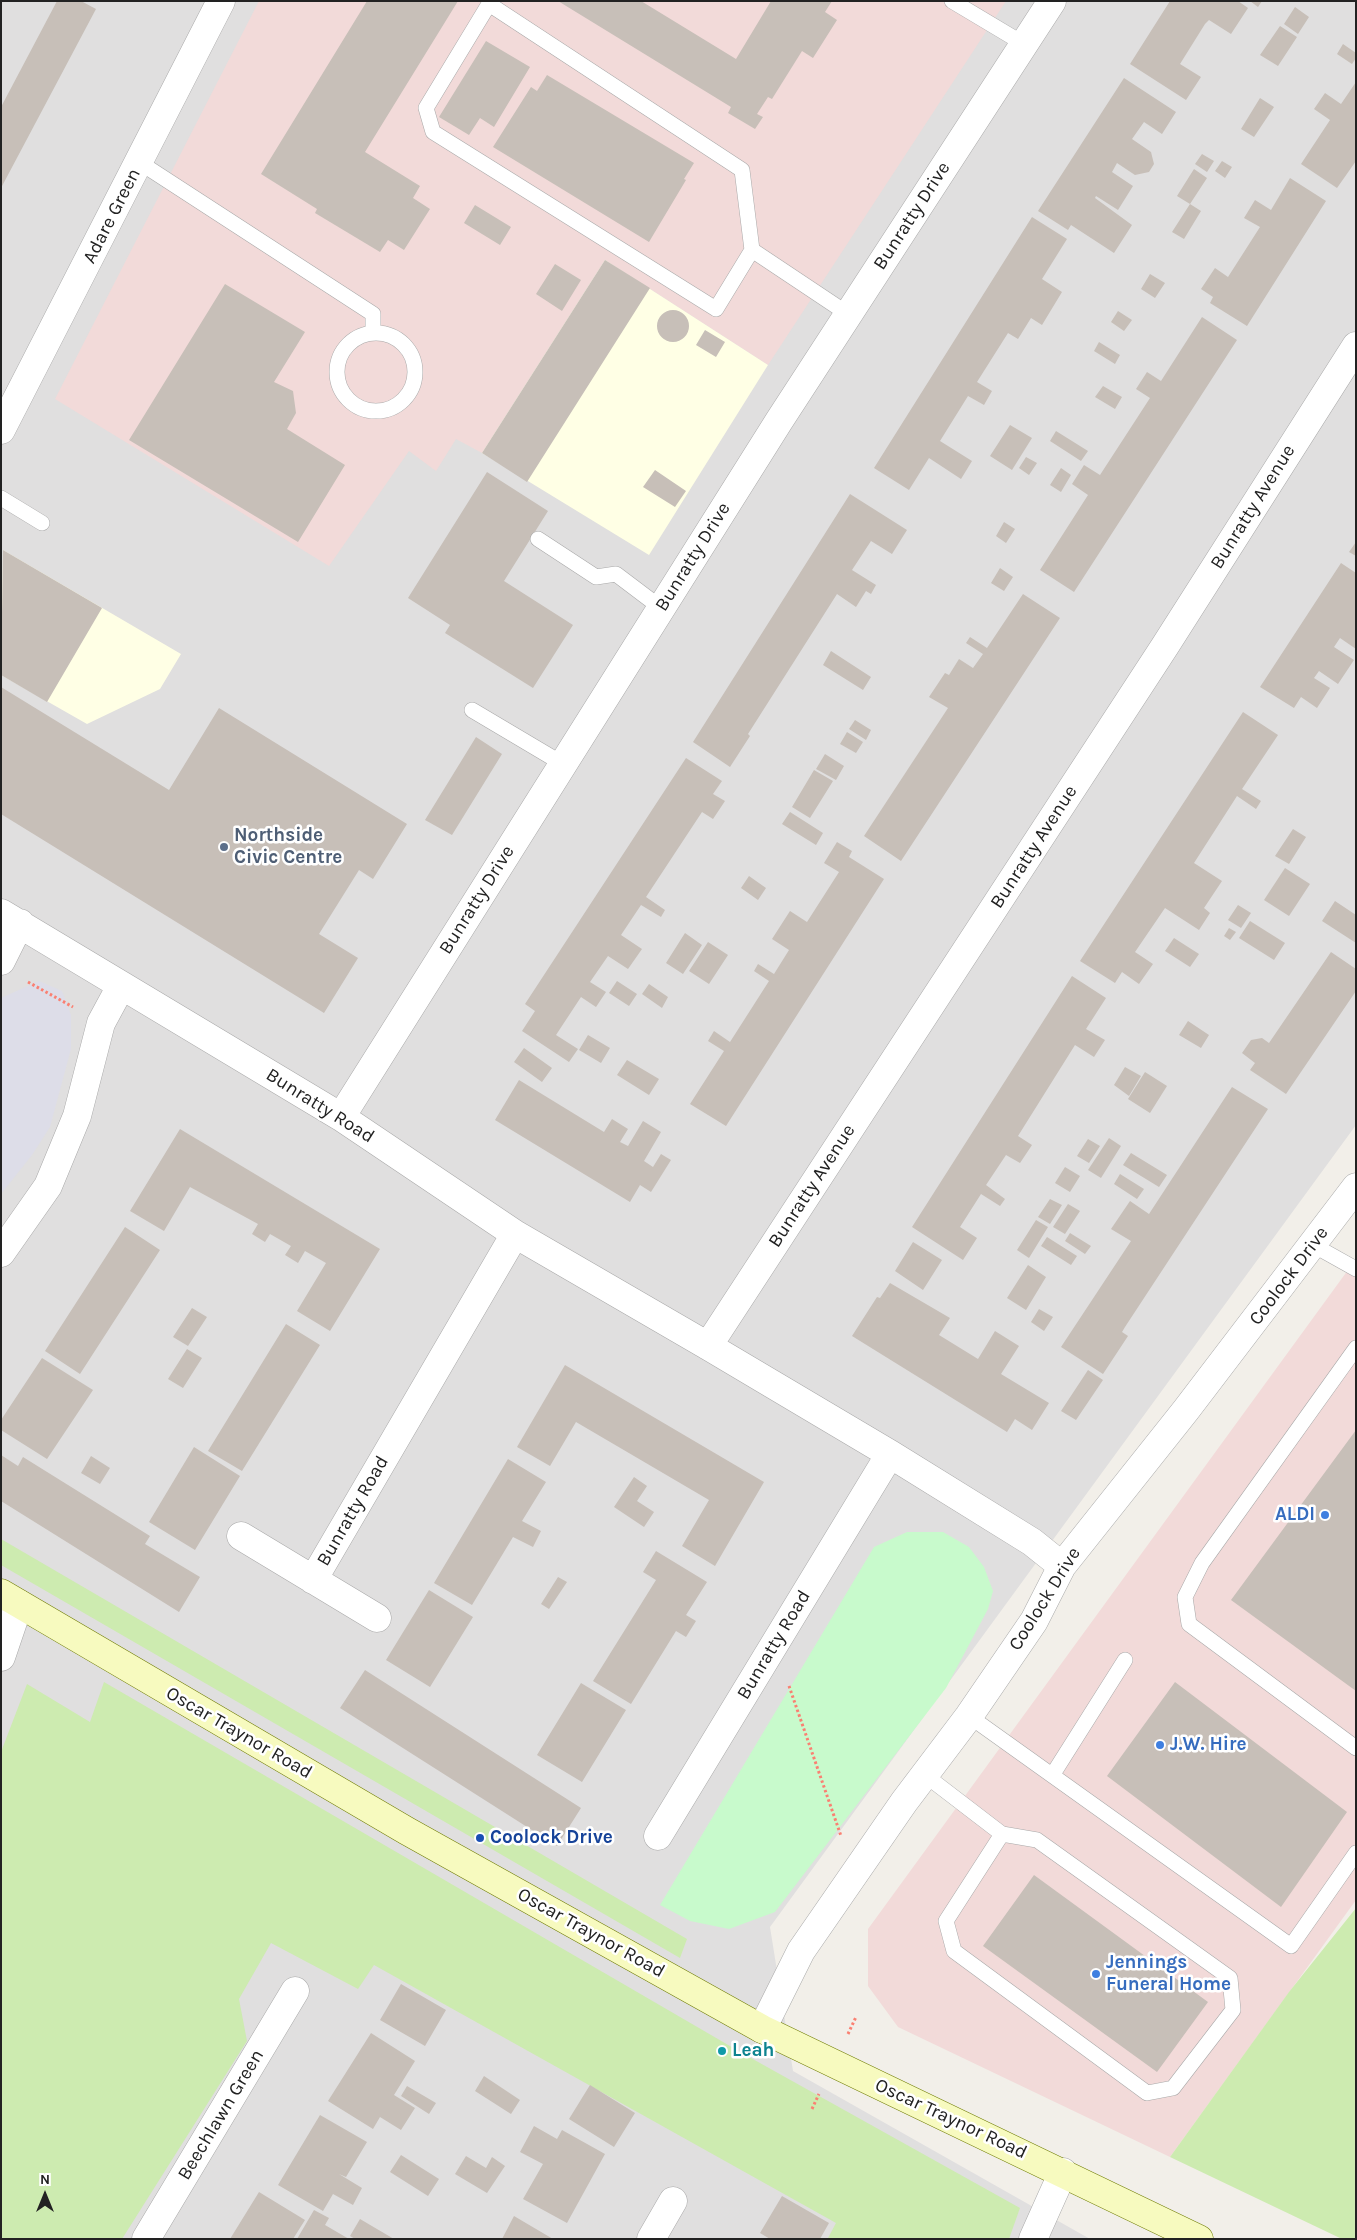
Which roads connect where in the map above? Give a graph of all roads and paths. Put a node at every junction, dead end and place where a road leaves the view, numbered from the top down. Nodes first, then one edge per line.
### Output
1 (221, 1) edge
2 (952, 1) edge
3 (1052, 1) edge
4 (1024, 44) junction
5 (139, 162) junction
6 (752, 250) junction
7 (848, 314) junction
8 (373, 333) junction
9 (1356, 346) edge
10 (1, 430) edge
11 (1, 498) edge
12 (42, 522) dead end
13 (538, 539) dead end
14 (661, 608) junction
15 (472, 710) dead end
16 (562, 764) junction
17 (11, 918) edge
18 (1, 961) edge
19 (25, 980) dead end
20 (120, 986) junction
21 (101, 1023) junction
22 (341, 1117) junction
23 (1356, 1187) edge
24 (515, 1234) junction
25 (1313, 1245) junction
26 (1, 1253) edge
27 (1356, 1270) edge
28 (708, 1346) junction
29 (1356, 1348) edge
30 (890, 1454) junction
31 (241, 1536) dead end
32 (1062, 1566) junction
33 (313, 1580) junction
34 (10, 1599) edge
35 (377, 1618) dead end
36 (1, 1657) edge
37 (765, 1660) junction
38 (1125, 1660) dead end
39 (969, 1716) junction
40 (1356, 1748) edge
41 (1053, 1774) junction
42 (925, 1775) junction
43 (1002, 1834) junction
44 (658, 1836) dead end
45 (1356, 1853) edge
46 (868, 1854) junction
47 (295, 1991) dead end
48 (762, 2029) junction
49 (1063, 2172) junction
50 (673, 2201) dead end
51 (146, 2239) edge
52 (651, 2239) edge
53 (1033, 2239) edge
54 (1199, 2239) edge

1 - 5 street, Adare Green
2 - 4 lane
3 - 4 street, Bunratty Drive
4 - 7 street, Bunratty Drive
5 - 8 lane
5 - 10 street, Adare Green
6 - 6 lane
6 - 7 lane
7 - 14 street, Bunratty Drive
8 - 8 lane
9 - 28 street, Bunratty Avenue
11 - 12 lane
13 - 14 lane
14 - 16 street, Bunratty Drive
15 - 16 lane
16 - 22 street, Bunratty Drive
17 - 18 street, Bunratty Road
17 - 20 street, Bunratty Road
19 - 21 path
20 - 21 street
20 - 22 street, Bunratty Road
21 - 26 street
22 - 24 street, Bunratty Road
23 - 25 street, Coolock Drive
24 - 28 street, Bunratty Road
24 - 33 street, Bunratty Road
25 - 27 lane
25 - 32 street, Coolock Drive
28 - 30 street, Bunratty Road
29 - 40 lane
30 - 32 street, Bunratty Road
30 - 37 street, Bunratty Road
31 - 33 street, Bunratty Road
32 - 39 street, Coolock Drive
33 - 35 street, Bunratty Road
34 - 36 street
34 - 48 main road, Oscar Traynor Road
37 - 44 street, Bunratty Road
37 - 46 path
38 - 41 lane
39 - 41 lane
39 - 42 street, Coolock Drive
41 - 45 lane
42 - 43 lane
42 - 46 street, Coolock Drive
43 - 43 lane
46 - 48 street, Coolock Drive
47 - 51 street, Beechlawn Green
48 - 49 main road, Oscar Traynor Road
49 - 53 street
49 - 54 main road, Oscar Traynor Road
50 - 52 street

